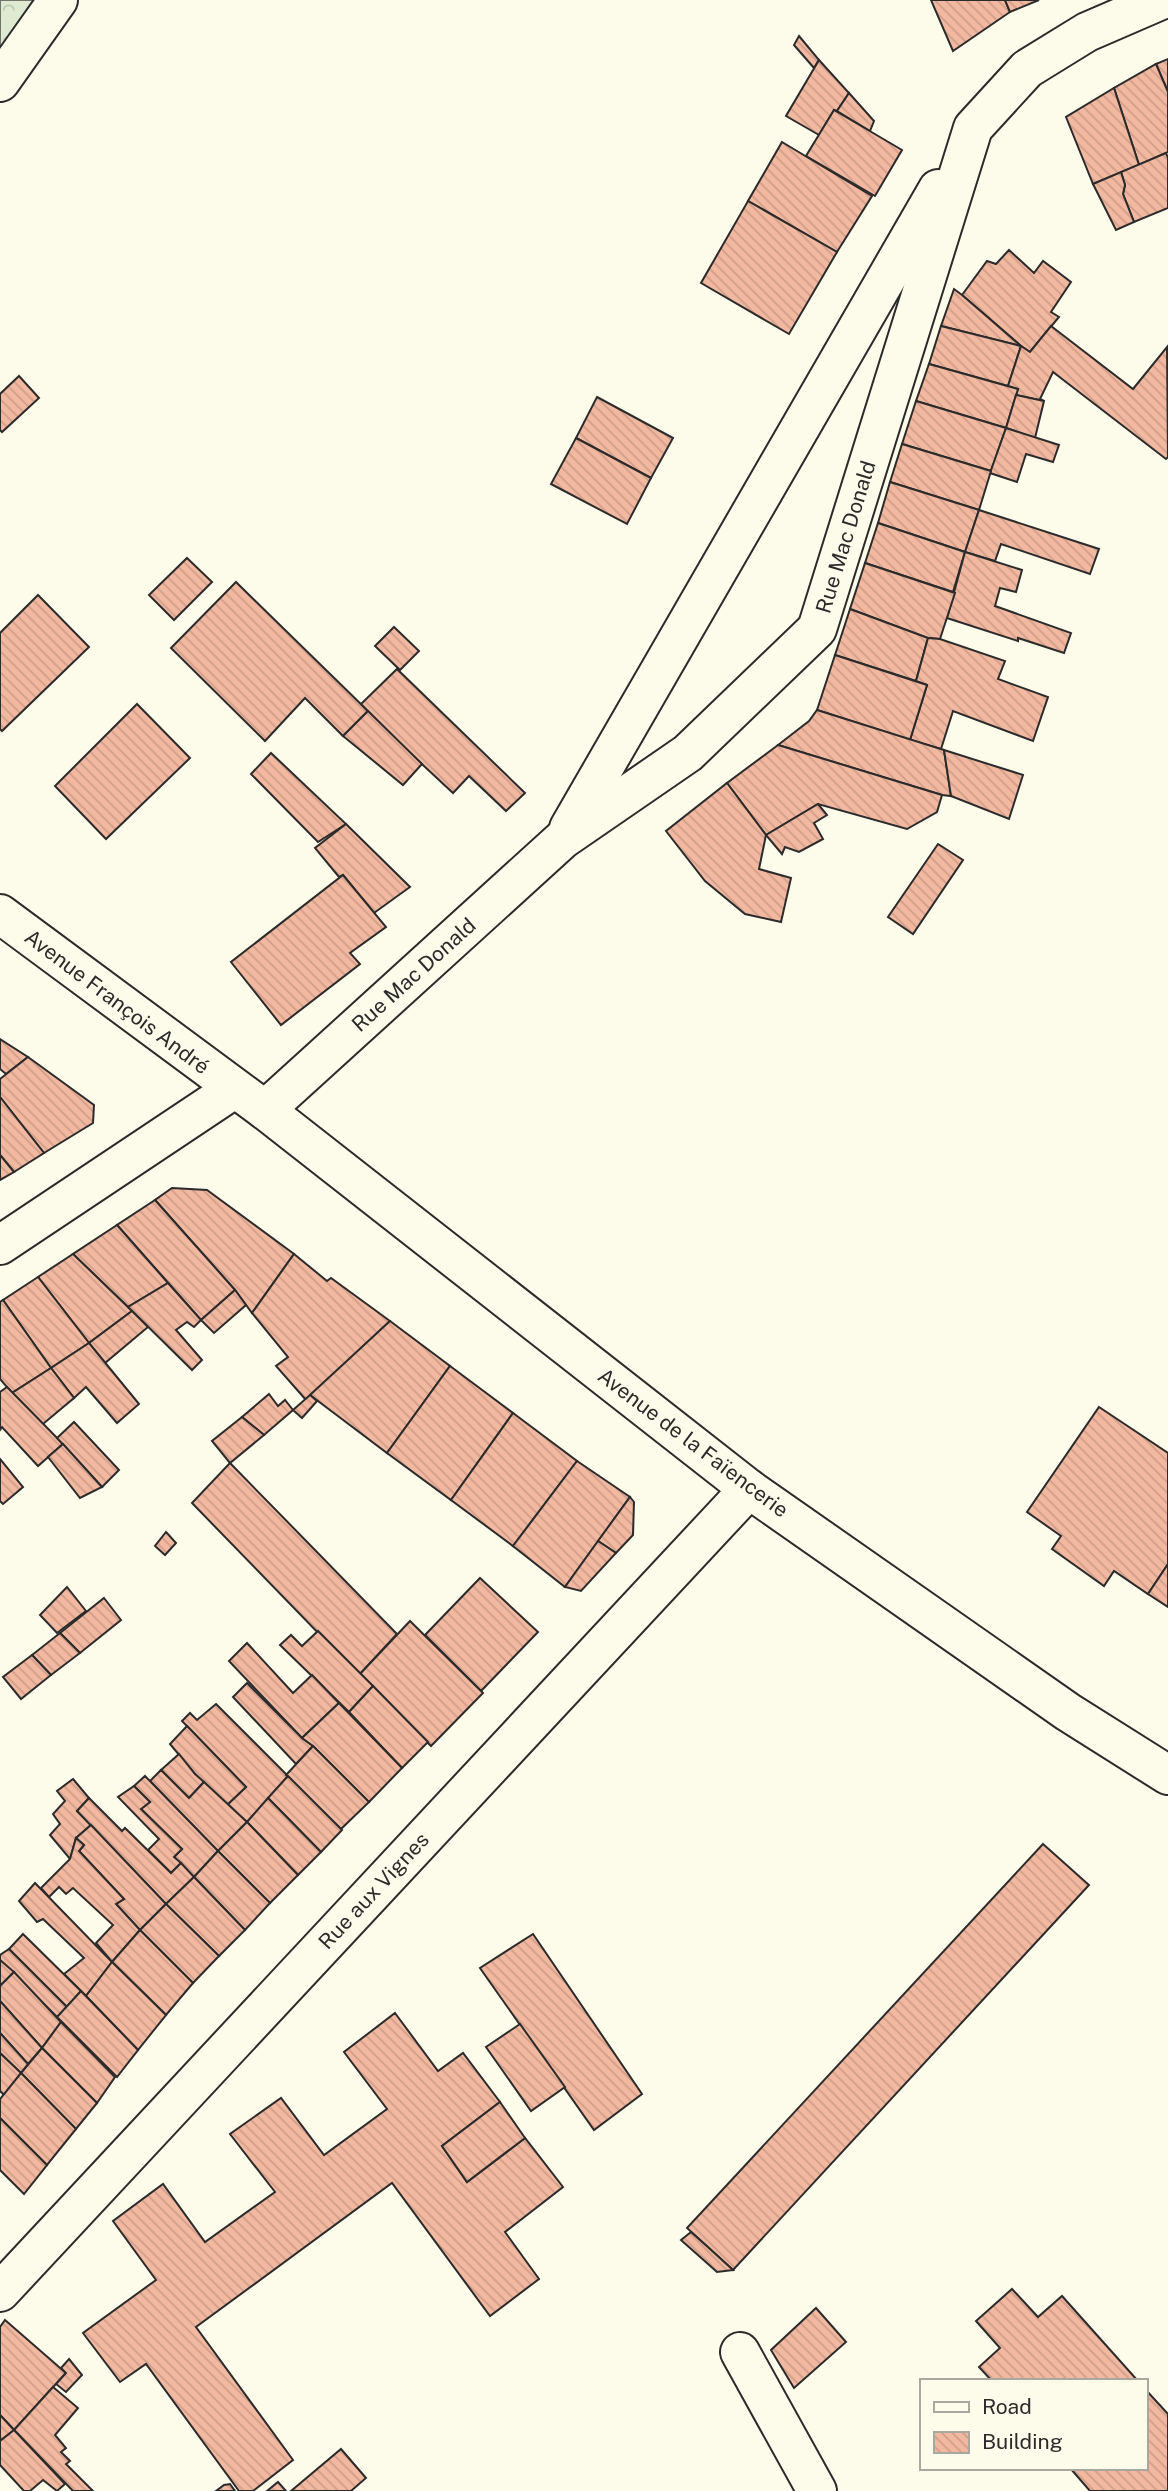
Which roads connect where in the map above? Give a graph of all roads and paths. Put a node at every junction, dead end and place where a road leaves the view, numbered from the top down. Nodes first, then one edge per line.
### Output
1 (58, 0) edge
2 (1161, 0) edge
3 (0, 82) edge
4 (973, 128) junction
5 (563, 839) junction
6 (0, 914) edge
7 (250, 1099) junction
8 (0, 1245) edge
9 (749, 1489) junction
10 (1168, 1775) edge
11 (0, 2292) edge
12 (740, 2352) dead end
13 (817, 2491) edge

1 - 3 street
2 - 4 street, Rue Mac Donald
4 - 5 street, Rue Mac Donald
4 - 5 street, Rue Mac Donald
5 - 7 street, Rue Mac Donald
6 - 7 street, Avenue François André
7 - 8 street, Rue Mac Donald
7 - 9 street, Avenue de la Faïencerie
9 - 10 street, Avenue de la Faïencerie
9 - 11 street, Rue aux Vignes
12 - 13 street

